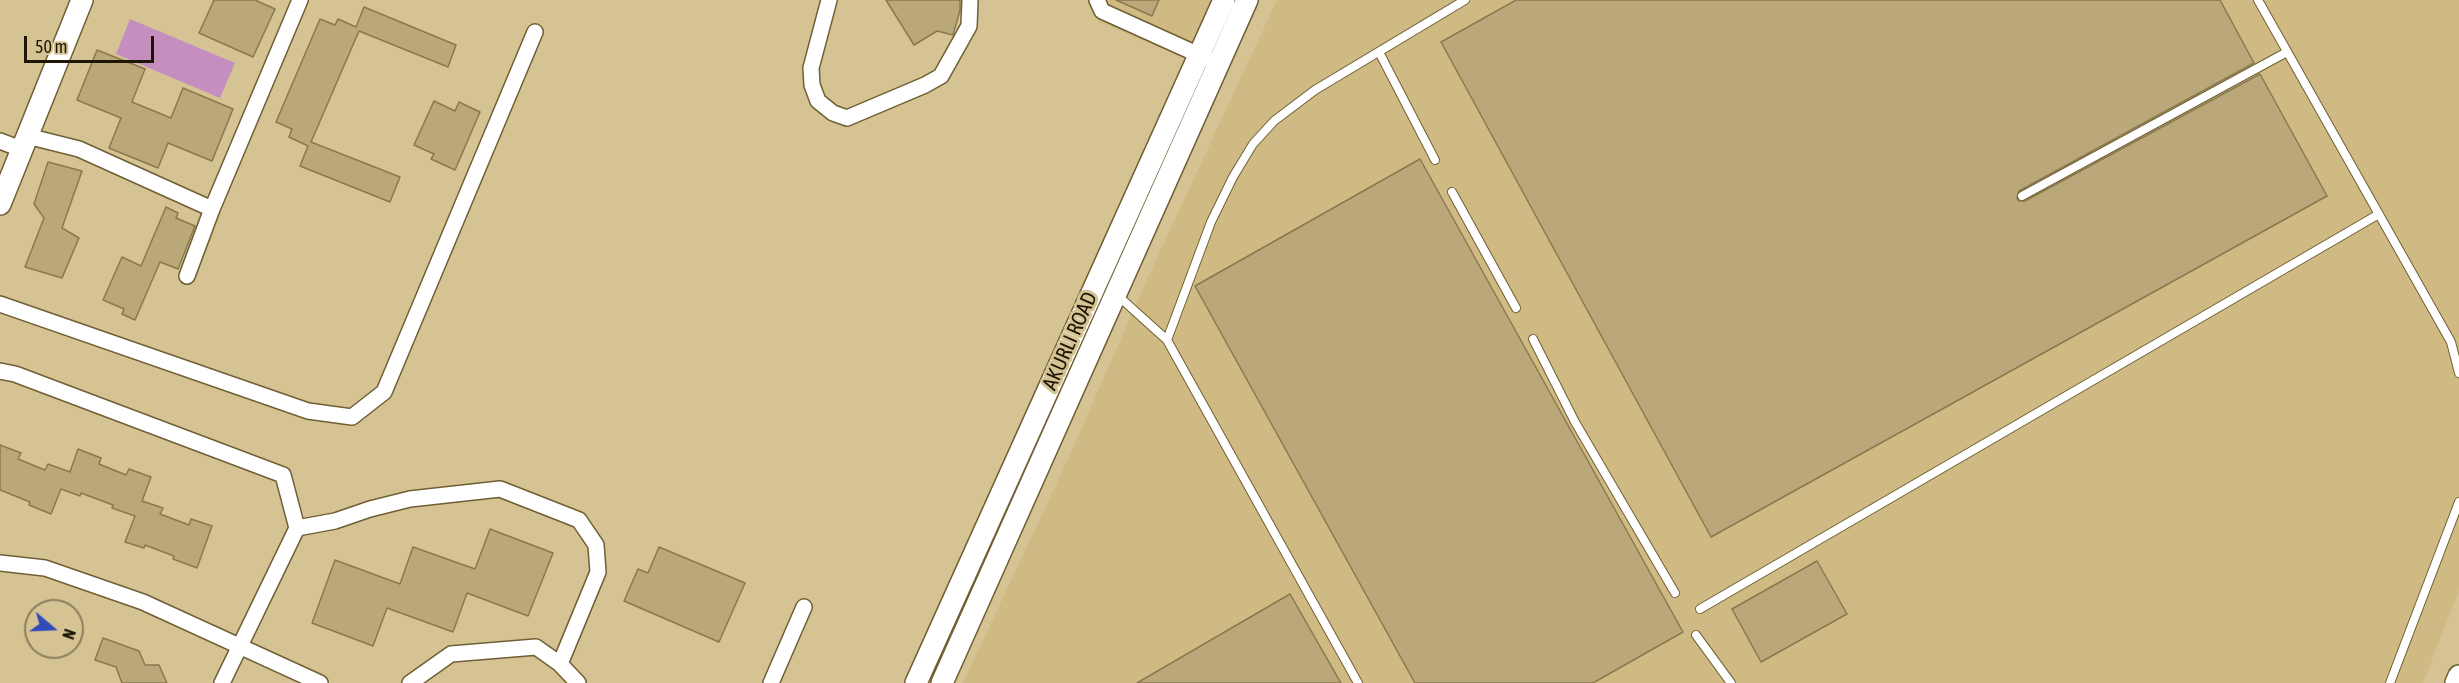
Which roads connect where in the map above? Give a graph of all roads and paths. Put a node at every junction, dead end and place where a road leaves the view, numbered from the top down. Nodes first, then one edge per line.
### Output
1 (67, 0) edge
2 (82, 0) edge
3 (300, 0) edge
4 (829, 0) edge
5 (970, 0) edge
6 (1097, 0) edge
7 (1224, 0) edge
8 (1247, 0) edge
9 (1465, 0) edge
10 (2258, 0) edge
11 (535, 32) dead end
12 (1379, 52) junction
13 (2287, 52) junction
14 (1199, 55) junction
15 (1219, 62) junction
16 (14, 143) edge
17 (1435, 160) dead end
18 (0, 165) edge
19 (1149, 165) junction
20 (1169, 174) junction
21 (1452, 192) dead end
22 (2022, 196) dead end
23 (0, 204) edge
24 (212, 209) junction
25 (2379, 214) junction
26 (187, 276) dead end
27 (1098, 280) junction
28 (1116, 294) junction
29 (0, 304) edge
30 (1516, 308) dead end
31 (1533, 339) dead end
32 (1167, 340) junction
33 (1057, 371) junction
34 (0, 372) edge
35 (2459, 373) edge
36 (1077, 381) junction
37 (1023, 446) junction
38 (1043, 456) junction
39 (2459, 502) edge
40 (996, 506) junction
41 (1017, 514) junction
42 (297, 528) junction
43 (0, 563) edge
44 (965, 575) junction
45 (986, 583) junction
46 (1675, 593) dead end
47 (804, 607) dead end
48 (1700, 609) dead end
49 (1696, 635) dead end
50 (239, 645) junction
51 (925, 663) junction
52 (560, 664) junction
53 (2459, 676) edge
54 (944, 677) edge
55 (222, 683) edge
56 (320, 683) edge
57 (410, 683) edge
58 (578, 683) edge
59 (771, 683) edge
60 (916, 683) edge
61 (1358, 683) edge
62 (1731, 683) edge
63 (2390, 683) edge
64 (2456, 683) edge

1 - 16 street
2 - 16 street
3 - 24 street
4 - 5 street
6 - 14 street
7 - 14 street, AKURLI ROAD
8 - 15 street, AKURLI ROAD
9 - 12 lane
10 - 13 lane
11 - 29 street
12 - 17 lane
12 - 32 lane
13 - 22 lane
13 - 25 lane
14 - 15 street
14 - 19 street, AKURLI ROAD
15 - 20 street, AKURLI ROAD
16 - 18 street
16 - 23 street
16 - 24 street
19 - 20 street
19 - 27 street, AKURLI ROAD
20 - 28 street, AKURLI ROAD
21 - 30 lane
24 - 26 street
25 - 35 lane
25 - 48 lane
27 - 28 lane
27 - 33 street, AKURLI ROAD
28 - 32 lane
28 - 36 street, AKURLI ROAD
31 - 46 lane
32 - 61 lane
33 - 36 street
33 - 37 street, AKURLI ROAD
34 - 42 street
36 - 38 street, AKURLI ROAD
37 - 38 street
37 - 40 street, AKURLI ROAD
38 - 41 street, AKURLI ROAD
39 - 63 lane
40 - 41 street
40 - 44 street, AKURLI ROAD
41 - 45 street, AKURLI ROAD
42 - 50 street
42 - 52 street
43 - 50 street
44 - 45 street
44 - 51 street, AKURLI ROAD
45 - 54 street, AKURLI ROAD
47 - 59 street
49 - 62 lane
50 - 55 street
50 - 56 street
51 - 54 street
51 - 60 street, AKURLI ROAD
52 - 57 street
52 - 58 street
53 - 64 street

